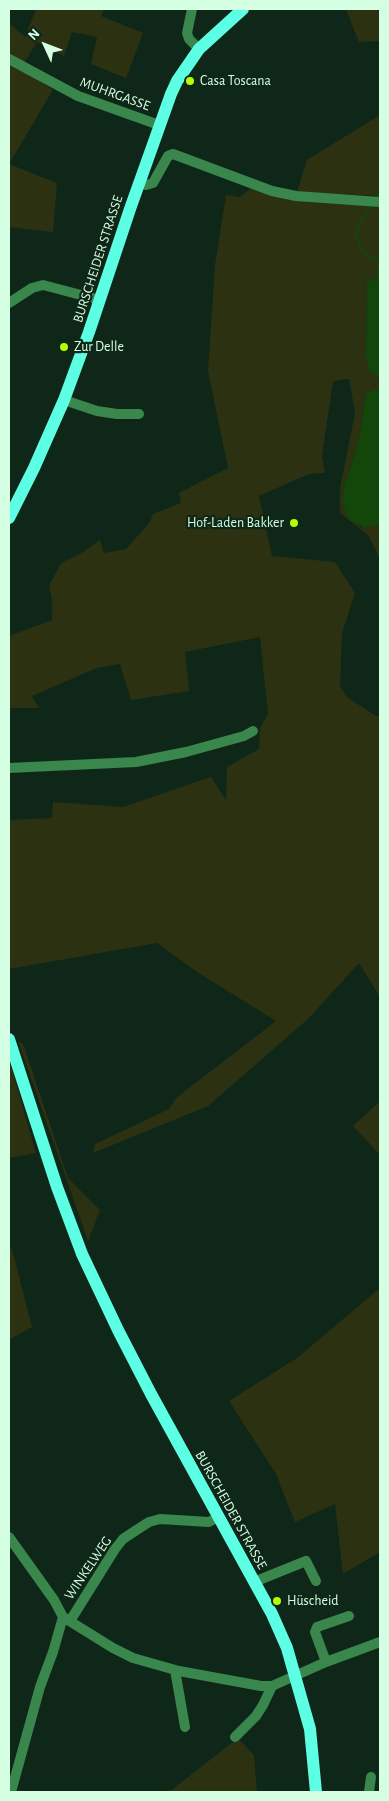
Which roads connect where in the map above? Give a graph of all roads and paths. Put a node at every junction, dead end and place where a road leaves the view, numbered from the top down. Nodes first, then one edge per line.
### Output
1 (192, 9) edge
2 (243, 9) edge
3 (199, 49) junction
4 (9, 59) edge
5 (160, 125) junction
6 (139, 183) junction
7 (380, 202) edge
8 (100, 300) junction
9 (9, 303) edge
10 (64, 400) junction
11 (139, 414) dead end
12 (9, 518) edge
13 (253, 731) dead end
14 (9, 768) edge
15 (9, 1039) edge
16 (218, 1517) junction
17 (9, 1537) edge
18 (316, 1581) dead end
19 (254, 1582) junction
20 (349, 1616) dead end
21 (66, 1619) junction
22 (380, 1642) edge
23 (326, 1662) junction
24 (175, 1670) junction
25 (296, 1676) junction
26 (272, 1686) junction
27 (185, 1727) dead end
28 (234, 1737) dead end
29 (371, 1778) dead end
30 (11, 1792) edge
31 (316, 1792) edge
32 (369, 1792) edge

1 - 3 street
2 - 3 main road, BURSCHEIDER STRASSE
3 - 5 main road, BURSCHEIDER STRASSE
4 - 5 street, MUHRGASSE
5 - 6 main road, BURSCHEIDER STRASSE
6 - 7 street, BURSCHEIDER STRASSE
6 - 8 main road, BURSCHEIDER STRASSE
8 - 9 street
8 - 10 main road, BURSCHEIDER STRASSE
10 - 11 street
10 - 12 main road, BURSCHEIDER STRASSE
13 - 14 street
15 - 16 main road, BURSCHEIDER STRASSE
16 - 19 main road, BURSCHEIDER STRASSE
16 - 21 street, WINKELWEG
17 - 21 street
18 - 19 street
19 - 25 main road, BURSCHEIDER STRASSE
20 - 23 street
21 - 24 street
21 - 30 street, WINKELWEG
22 - 23 street
23 - 25 street
24 - 26 street
24 - 27 street
25 - 26 street
25 - 31 main road, BURSCHEIDER STRASSE
26 - 28 street
29 - 32 street

